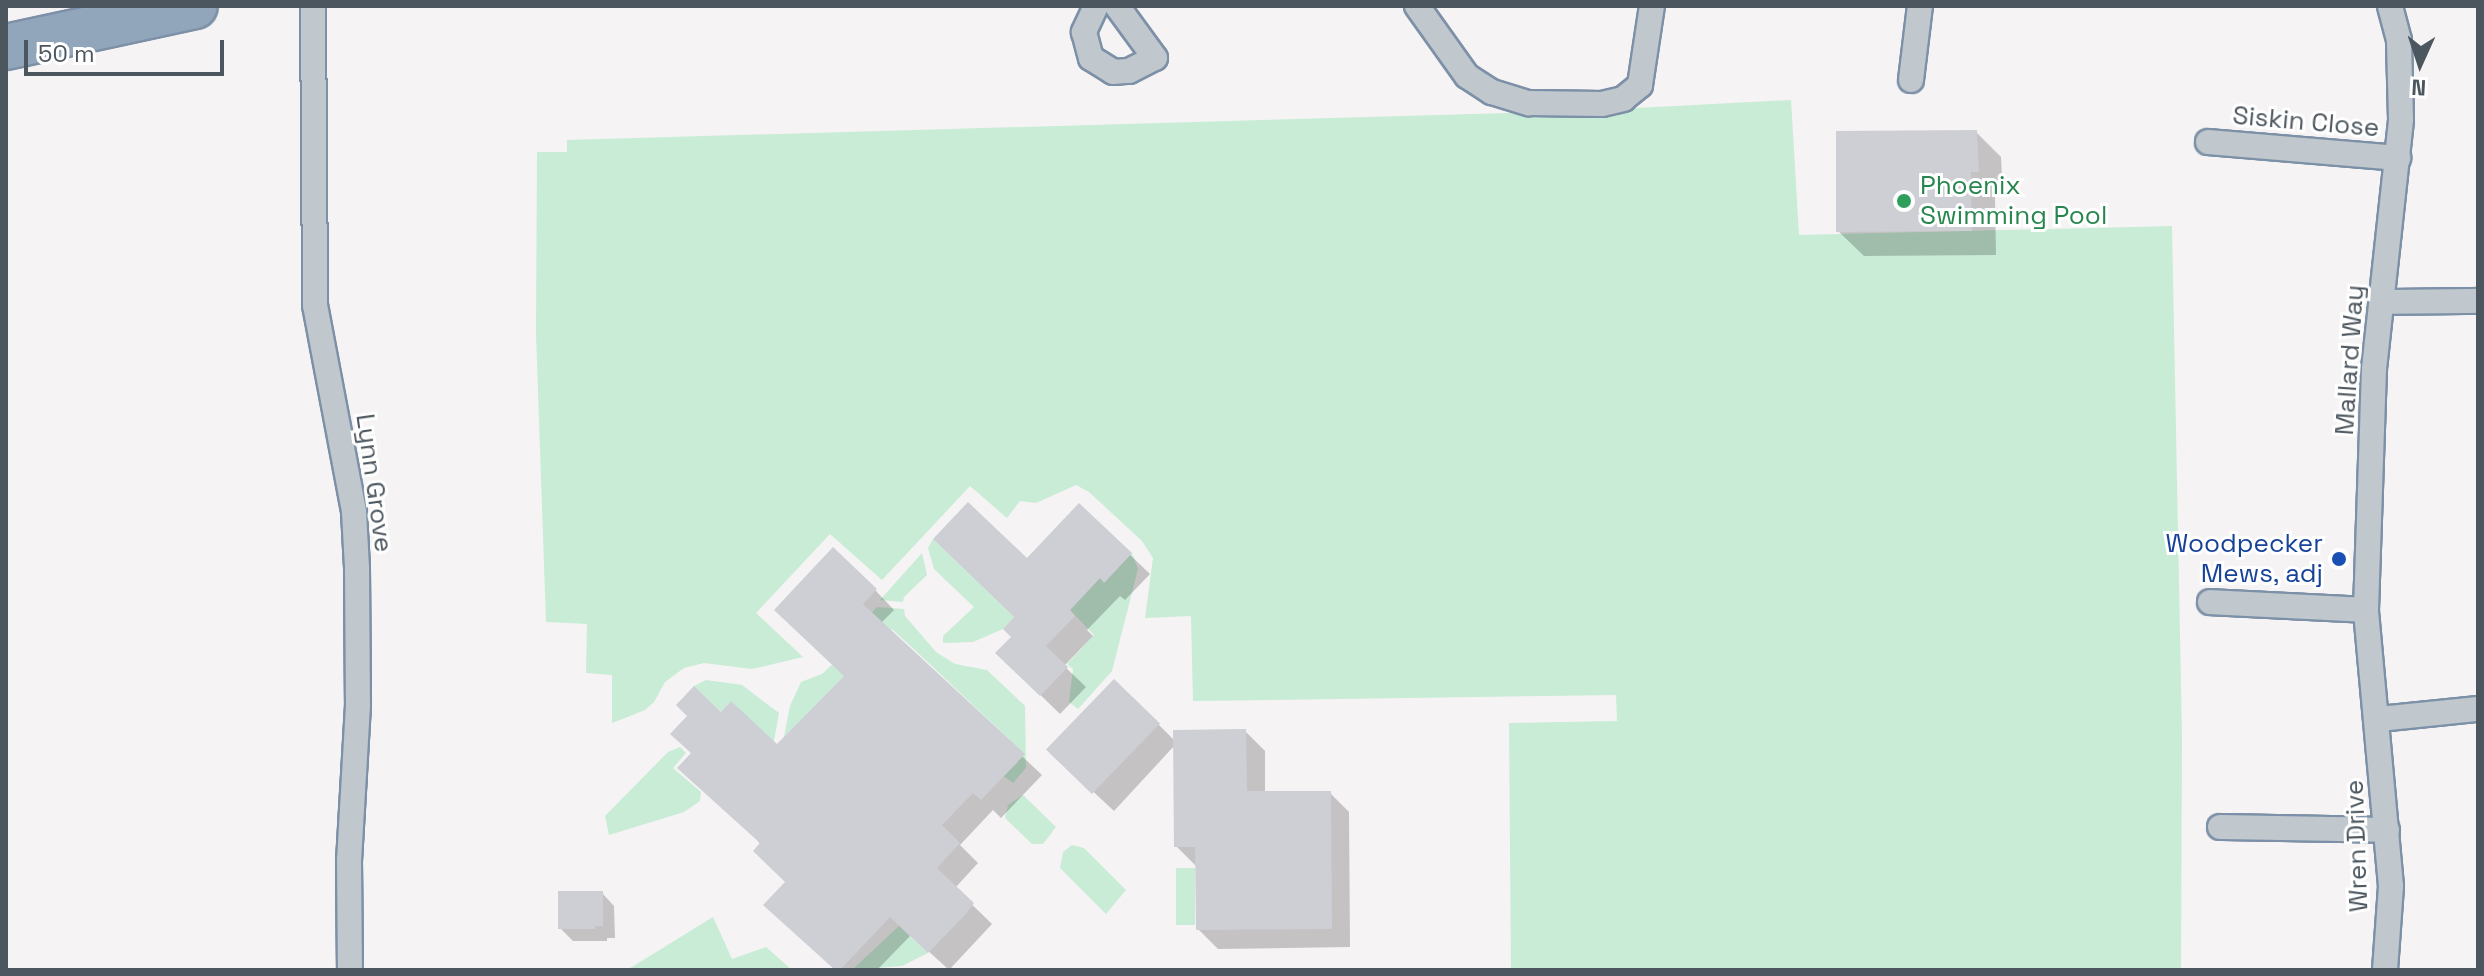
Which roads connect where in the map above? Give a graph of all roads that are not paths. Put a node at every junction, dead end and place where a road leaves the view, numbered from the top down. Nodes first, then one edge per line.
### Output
1 (195, 6) edge
2 (313, 6) edge
3 (1096, 6) edge
4 (1117, 6) edge
5 (1417, 6) edge
6 (1652, 6) edge
7 (1920, 6) edge
8 (2390, 6) edge
9 (6, 47) edge
10 (1911, 80) dead end
11 (2208, 142) dead end
12 (2398, 158) junction
13 (2478, 301) edge
14 (2382, 302) junction
15 (2210, 602) dead end
16 (2366, 610) junction
17 (2478, 709) edge
18 (2379, 719) junction
19 (2220, 827) dead end
20 (2387, 830) junction
21 (350, 970) edge
22 (2385, 970) edge

1 - 9 highway
2 - 21 street, Lynn Grove
3 - 4 street
5 - 6 street
7 - 10 street
8 - 12 street, Mallard Way
11 - 12 street, Siskin Close
12 - 14 street, Mallard Way
13 - 14 street
14 - 16 street, Mallard Way
15 - 16 street
16 - 18 street, Mallard Way
17 - 18 street
18 - 20 street, Wren Drive
19 - 20 street
20 - 22 street, Wren Drive

